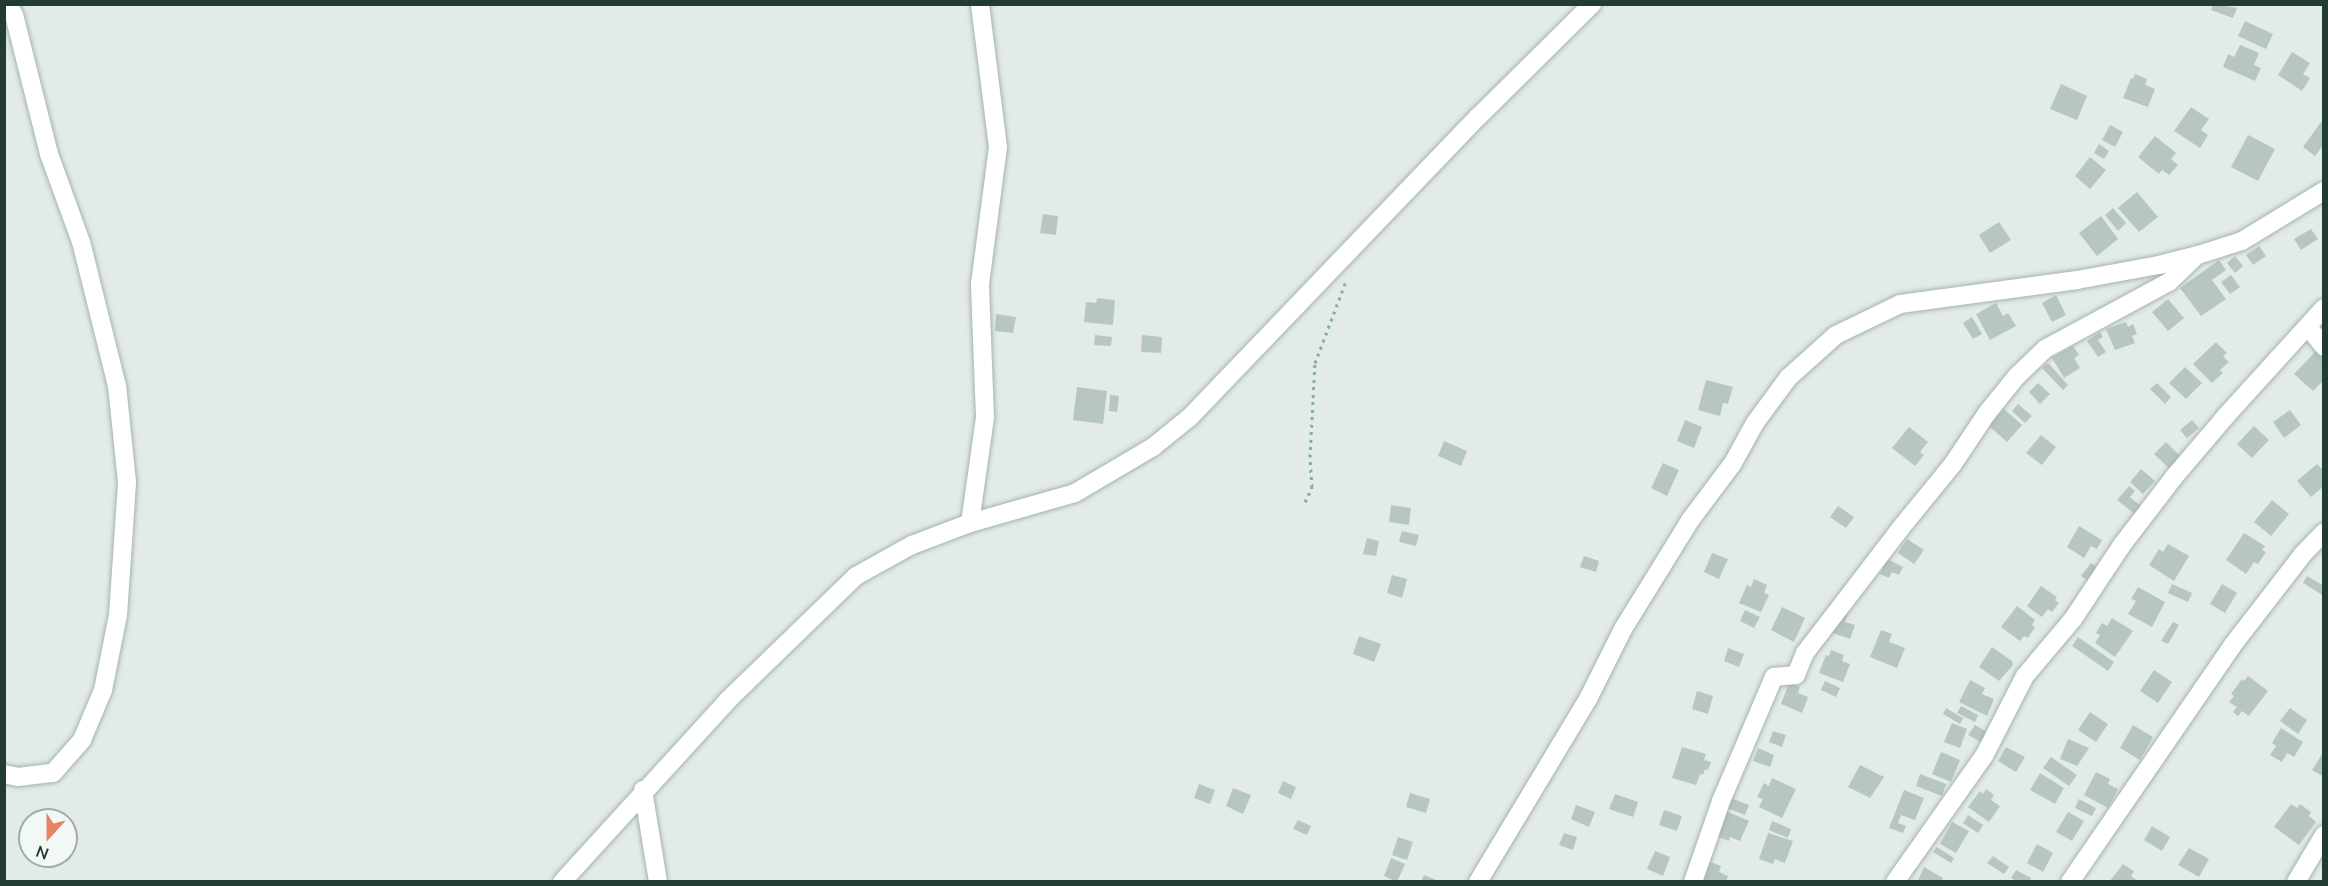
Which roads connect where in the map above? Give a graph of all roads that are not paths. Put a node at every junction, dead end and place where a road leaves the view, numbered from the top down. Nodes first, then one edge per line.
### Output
1 (8, 4) edge
2 (980, 4) edge
3 (1592, 4) edge
4 (2324, 191) edge
5 (2198, 255) junction
6 (2324, 308) edge
7 (2308, 327) junction
8 (2324, 347) edge
9 (970, 523) junction
10 (2324, 532) edge
11 (4, 774) edge
12 (643, 790) junction
13 (2324, 835) edge
14 (562, 882) edge
15 (658, 882) edge
16 (1478, 882) edge
17 (1693, 882) edge
18 (1896, 882) edge
19 (2070, 882) edge
20 (2296, 882) edge

1 - 11 street
2 - 9 street
3 - 9 street
4 - 5 street
5 - 16 street
5 - 17 street
6 - 7 street
7 - 8 street
7 - 18 street
9 - 12 street
10 - 19 street
12 - 14 street
12 - 15 street
13 - 20 street

